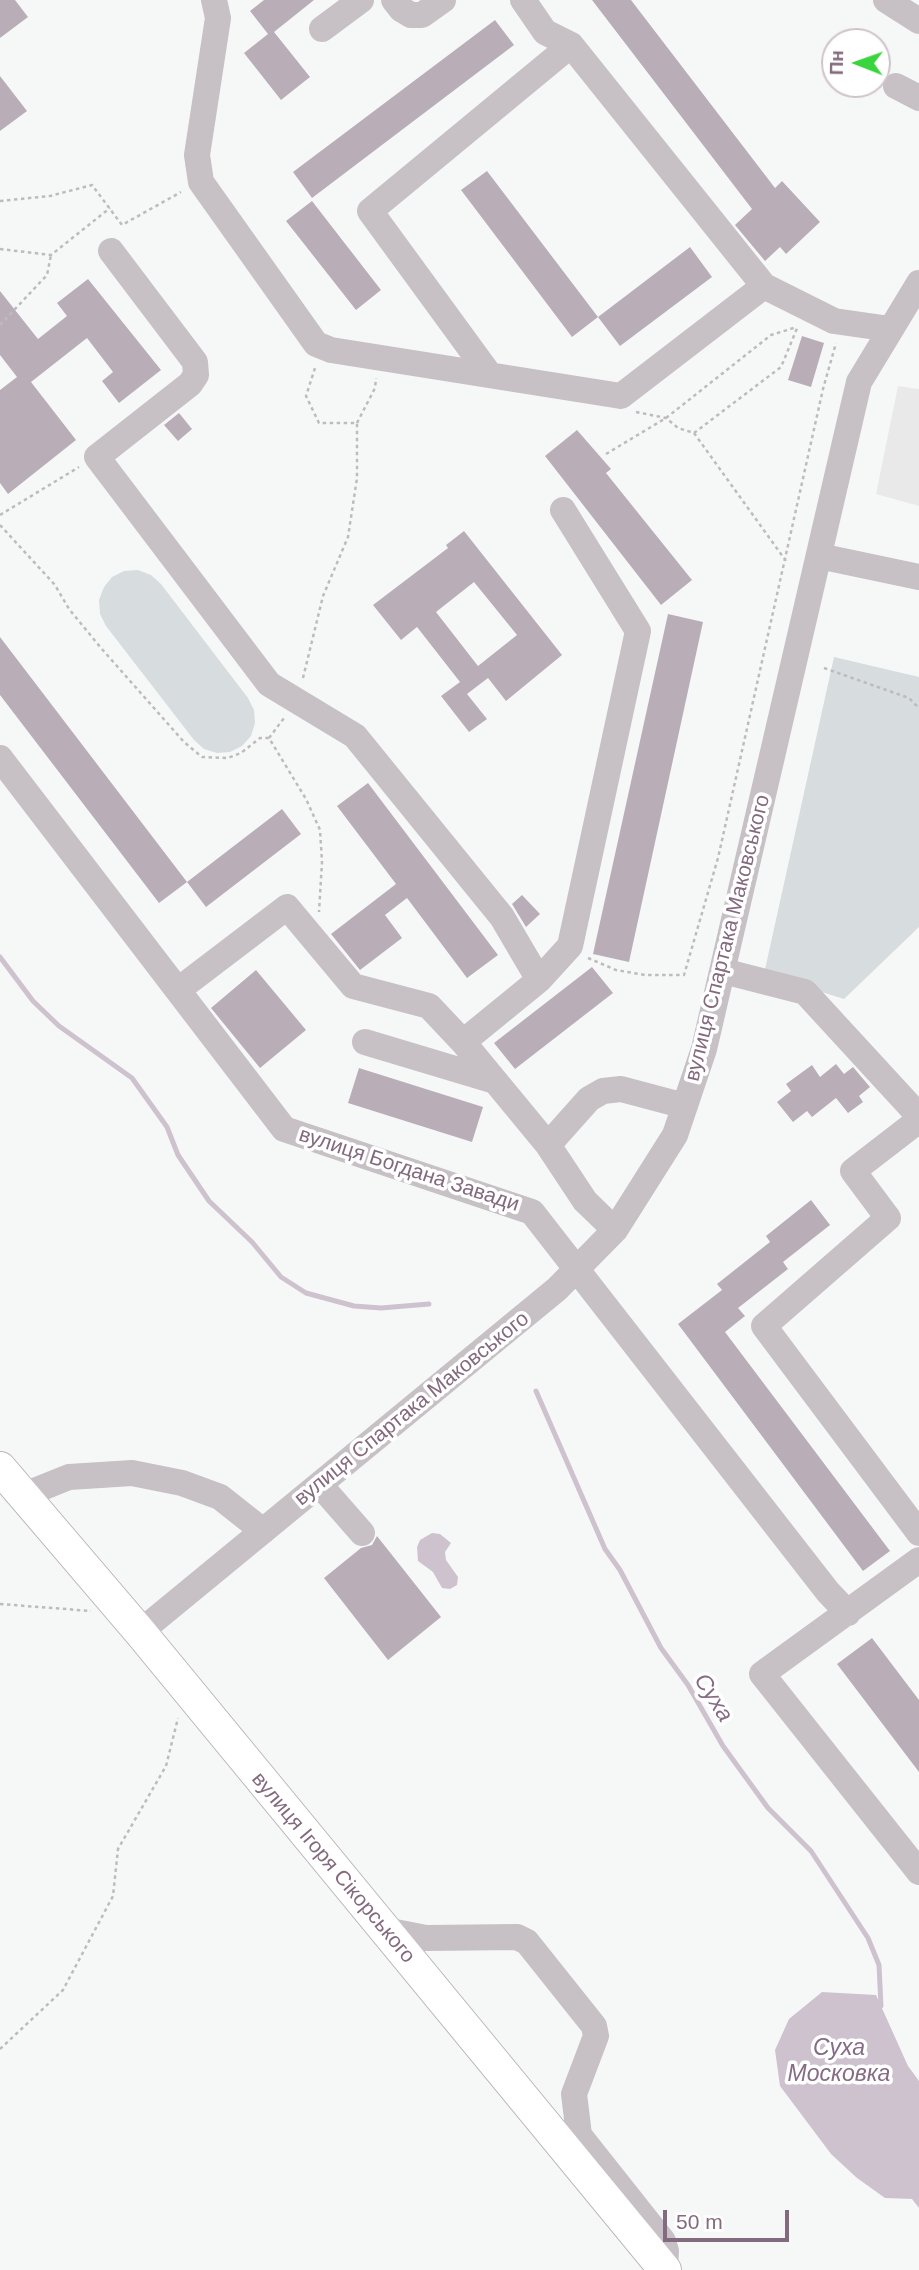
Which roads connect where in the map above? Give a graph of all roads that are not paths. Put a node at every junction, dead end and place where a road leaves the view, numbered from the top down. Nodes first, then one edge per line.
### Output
1 (214, 0) edge
2 (361, 0) edge
3 (394, 0) edge
4 (443, 0) edge
5 (523, 0) edge
6 (886, 0) edge
7 (919, 21) edge
8 (322, 29) dead end
9 (571, 45) junction
10 (111, 251) dead end
11 (919, 283) edge
12 (764, 286) junction
13 (890, 330) junction
14 (489, 374) junction
15 (563, 510) dead end
16 (818, 555) junction
17 (919, 577) edge
18 (0, 758) edge
19 (723, 971) junction
20 (539, 981) junction
21 (178, 990) junction
22 (365, 1042) dead end
23 (463, 1042) junction
24 (495, 1081) junction
25 (685, 1106) junction
26 (919, 1118) edge
27 (548, 1145) junction
28 (615, 1230) junction
29 (577, 1270) junction
30 (0, 1468) edge
31 (320, 1485) junction
32 (24, 1495) junction
33 (263, 1531) junction
34 (362, 1533) dead end
35 (919, 1533) edge
36 (919, 1560) edge
37 (848, 1613) junction
38 (132, 1623) junction
39 (919, 1872) edge
40 (385, 1930) junction
41 (665, 2270) edge

1 - 14 street
2 - 8 street
3 - 4 street
5 - 9 street
6 - 7 street
9 - 12 street
9 - 14 street
10 - 20 street
11 - 13 street, вулиця Спартака Маковського
12 - 13 street
12 - 14 street
13 - 16 street, вулиця Спартака Маковського
15 - 20 street
16 - 17 street
16 - 19 street, вулиця Спартака Маковського
18 - 21 street, вулиця Богдана Завади
19 - 25 street, вулиця Спартака Маковського
19 - 26 street
20 - 23 street
21 - 23 street
21 - 29 street, вулиця Богдана Завади
22 - 24 street
23 - 24 street
24 - 27 street
25 - 27 street
25 - 28 street, вулиця Спартака Маковського
26 - 35 street
27 - 28 street
28 - 29 street, вулиця Спартака Маковського
29 - 31 street, вулиця Спартака Маковського
29 - 37 street, вулиця Богдана Завади
30 - 32 main road, вулиця Ігоря Сікорського
31 - 33 street, вулиця Спартака Маковського
31 - 34 street
32 - 33 street
32 - 38 main road, вулиця Ігоря Сікорського
33 - 38 street, вулиця Спартака Маковського
36 - 37 street
37 - 39 street
38 - 40 main road, вулиця Ігоря Сікорського
40 - 41 main road, вулиця Ігоря Сікорського
40 - 41 street

